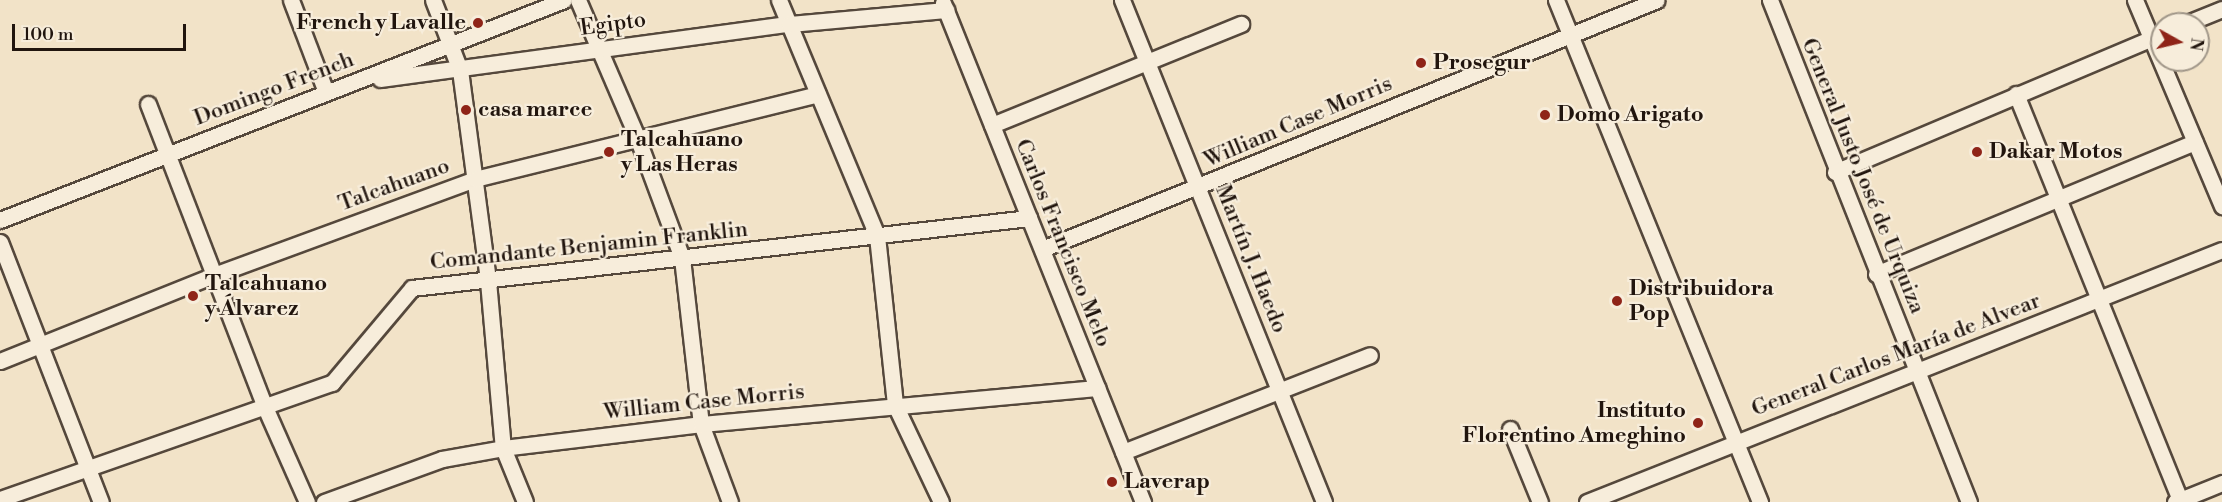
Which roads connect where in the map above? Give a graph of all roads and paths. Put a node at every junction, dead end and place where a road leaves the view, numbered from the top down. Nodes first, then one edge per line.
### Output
1 (291, 0) edge
2 (433, 0) edge
3 (564, 0) edge
4 (578, 0) edge
5 (779, 0) edge
6 (1122, 0) edge
7 (1556, 0) edge
8 (1657, 0) edge
9 (1770, 0) edge
10 (2135, 0) edge
11 (944, 5) edge
12 (789, 24) junction
13 (1241, 24) dead end
14 (2150, 25) edge
15 (1570, 33) junction
16 (2150, 39) edge
17 (450, 45) junction
18 (599, 48) junction
19 (1147, 63) junction
20 (460, 70) junction
21 (2170, 72) edge
22 (359, 81) junction
23 (326, 92) junction
24 (818, 94) junction
25 (2016, 94) junction
26 (148, 104) dead end
27 (992, 125) junction
28 (637, 137) junction
29 (2195, 142) junction
30 (168, 153) junction
31 (1835, 172) junction
32 (475, 179) junction
33 (1198, 188) junction
34 (2058, 199) junction
35 (2222, 206) edge
36 (1029, 218) junction
37 (0, 220) edge
38 (877, 236) junction
39 (0, 242) edge
40 (1042, 249) junction
41 (2222, 250) edge
42 (682, 258) junction
43 (214, 274) junction
44 (1876, 274) junction
45 (488, 281) junction
46 (2099, 300) junction
47 (40, 348) junction
48 (1370, 355) dead end
49 (0, 361) edge
50 (1917, 369) junction
51 (1097, 388) junction
52 (1278, 388) junction
53 (264, 405) junction
54 (896, 405) junction
55 (701, 424) junction
56 (1510, 429) dead end
57 (1736, 442) junction
58 (503, 448) junction
59 (1123, 452) junction
60 (87, 470) junction
61 (2222, 483) edge
62 (0, 500) edge
63 (2179, 501) edge
64 (101, 502) edge
65 (308, 502) edge
66 (324, 502) edge
67 (525, 502) edge
68 (730, 502) edge
69 (941, 502) edge
70 (1143, 502) edge
71 (1324, 502) edge
72 (1540, 502) edge
73 (1587, 502) edge
74 (1760, 502) edge
75 (1969, 502) edge

1 - 23 street
2 - 17 street
3 - 17 street, Domingo French
4 - 18 street
5 - 12 street
6 - 19 street, Martín J. Haedo
7 - 15 street
8 - 15 street, William Case Morris
9 - 31 street, General Justo José de Urquiza
10 - 14 street
11 - 12 street, Egipto
11 - 27 street, Carlos Francisco Melo
12 - 18 street, Egipto
12 - 24 street
13 - 19 street
15 - 33 street, William Case Morris
15 - 57 street
16 - 25 street
17 - 20 street
17 - 22 street, Domingo French
18 - 20 street, Egipto
18 - 28 street
19 - 27 street
19 - 33 street, Martín J. Haedo
20 - 22 street, Egipto
20 - 32 street
21 - 29 street
22 - 23 street, Domingo French
23 - 30 street, Domingo French
24 - 28 street, Talcahuano
24 - 38 street
25 - 31 street
25 - 34 street
26 - 30 street
27 - 36 street, Carlos Francisco Melo
28 - 32 street, Talcahuano
28 - 42 street
29 - 34 street
29 - 35 street
30 - 37 street, Domingo French
30 - 43 street
31 - 44 street, General Justo José de Urquiza
32 - 43 street, Talcahuano
32 - 45 street
33 - 40 street, William Case Morris
33 - 52 street, Martín J. Haedo
34 - 44 street
34 - 46 street
36 - 38 street, Comandante Benjamin Franklin
36 - 40 street, Carlos Francisco Melo
38 - 42 street, Comandante Benjamin Franklin
38 - 54 street
39 - 47 street
40 - 51 street, Carlos Francisco Melo
41 - 46 street, General Carlos María de Alvear
42 - 45 street, Comandante Benjamin Franklin
42 - 55 street
43 - 47 street, Talcahuano
43 - 53 street
44 - 50 street, General Justo José de Urquiza
45 - 53 street, Comandante Benjamin Franklin
45 - 58 street
46 - 50 street, General Carlos María de Alvear
46 - 63 street
47 - 49 street, Talcahuano
47 - 60 street
48 - 52 street
50 - 57 street, General Carlos María de Alvear
50 - 75 street, General Justo José de Urquiza
51 - 54 street, William Case Morris
51 - 59 street, Carlos Francisco Melo
52 - 59 street
52 - 71 street, Martín J. Haedo
53 - 60 street, Comandante Benjamin Franklin
53 - 65 street
54 - 55 street, William Case Morris
54 - 69 street
55 - 58 street, William Case Morris
55 - 68 street
56 - 72 street
57 - 73 street, General Carlos María de Alvear
57 - 74 street
58 - 66 street, William Case Morris
58 - 67 street
59 - 70 street, Carlos Francisco Melo
60 - 62 street, Comandante Benjamin Franklin
60 - 64 street
61 - 63 street

